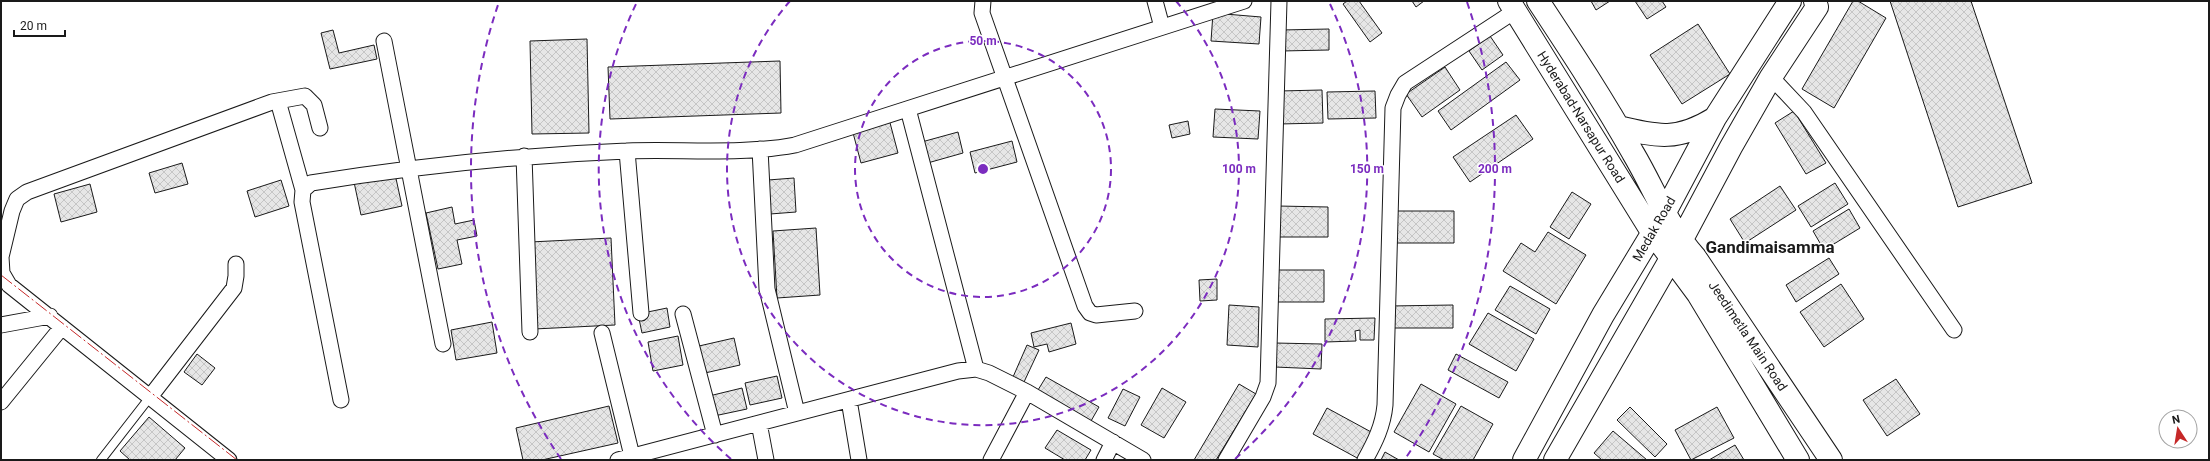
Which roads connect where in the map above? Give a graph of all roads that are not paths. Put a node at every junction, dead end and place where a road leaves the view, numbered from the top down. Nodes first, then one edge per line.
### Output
1 (983, 1) edge
2 (1155, 1) edge
3 (1244, 1) edge
4 (1279, 1) edge
5 (1538, 1) edge
6 (1790, 1) edge
7 (1815, 1) edge
8 (1512, 6) edge
9 (1162, 27) junction
10 (384, 40) dead end
11 (1006, 77) junction
12 (1771, 77) junction
13 (278, 101) junction
14 (908, 109) junction
15 (1714, 118) junction
16 (1618, 127) junction
17 (320, 128) dead end
18 (760, 149) junction
19 (627, 151) junction
20 (524, 156) junction
21 (410, 168) junction
22 (303, 190) junction
23 (1664, 214) junction
24 (1652, 232) junction
25 (1676, 249) junction
26 (236, 264) dead end
27 (1135, 310) dead end
28 (640, 312) dead end
29 (683, 314) dead end
30 (50, 316) junction
31 (1, 325) edge
32 (62, 327) junction
33 (1954, 330) dead end
34 (530, 332) dead end
35 (602, 333) dead end
36 (443, 344) dead end
37 (976, 370) junction
38 (1027, 392) junction
39 (150, 397) junction
40 (341, 400) dead end
41 (849, 400) junction
42 (1, 402) edge
43 (797, 414) junction
44 (759, 423) junction
45 (715, 435) junction
46 (1113, 442) junction
47 (666, 454) edge
48 (625, 458) edge
49 (101, 460) edge
50 (229, 460) edge
51 (766, 460) edge
52 (859, 460) edge
53 (991, 460) edge
54 (1104, 460) edge
55 (1143, 460) edge
56 (1226, 460) edge
57 (1365, 460) edge
58 (1524, 460) edge
59 (1555, 460) edge
60 (1798, 460) edge
61 (1831, 460) edge

1 - 11 street
2 - 9 street
3 - 9 street
4 - 56 street
5 - 16 main road, Hyderabad-Narsapur Road
6 - 15 main road, Medak Road
7 - 12 main road
8 - 24 main road, Hyderabad-Narsapur Road
8 - 57 street
9 - 11 street
10 - 21 street
11 - 14 street
11 - 27 street
12 - 25 main road
12 - 33 street
13 - 17 street
13 - 22 street
13 - 30 street
14 - 18 street
14 - 37 street
15 - 16 main road
15 - 23 main road, Medak Road
16 - 23 main road, Hyderabad-Narsapur Road
18 - 19 street
18 - 43 street
19 - 20 street
19 - 28 street
20 - 21 street
20 - 34 street
21 - 22 street
21 - 36 street
22 - 40 street
23 - 24 main road, Medak Road
23 - 25 main road, Jeedimetla Main Road
24 - 25 main road, Hyderabad-Narsapur Road
24 - 58 main road, Medak Road
25 - 59 main road
25 - 60 main road, Jeedimetla Main Road
25 - 61 main road, Jeedimetla Main Road
26 - 39 street
29 - 45 street
30 - 31 street
30 - 32 street
32 - 39 street
32 - 42 street
35 - 48 street
37 - 38 street
37 - 41 street
38 - 46 street
38 - 53 street
39 - 49 lane
39 - 50 street
41 - 43 street
41 - 52 street
43 - 44 street
44 - 45 street
44 - 51 street
45 - 47 street
46 - 54 street
46 - 55 street
47 - 48 street

